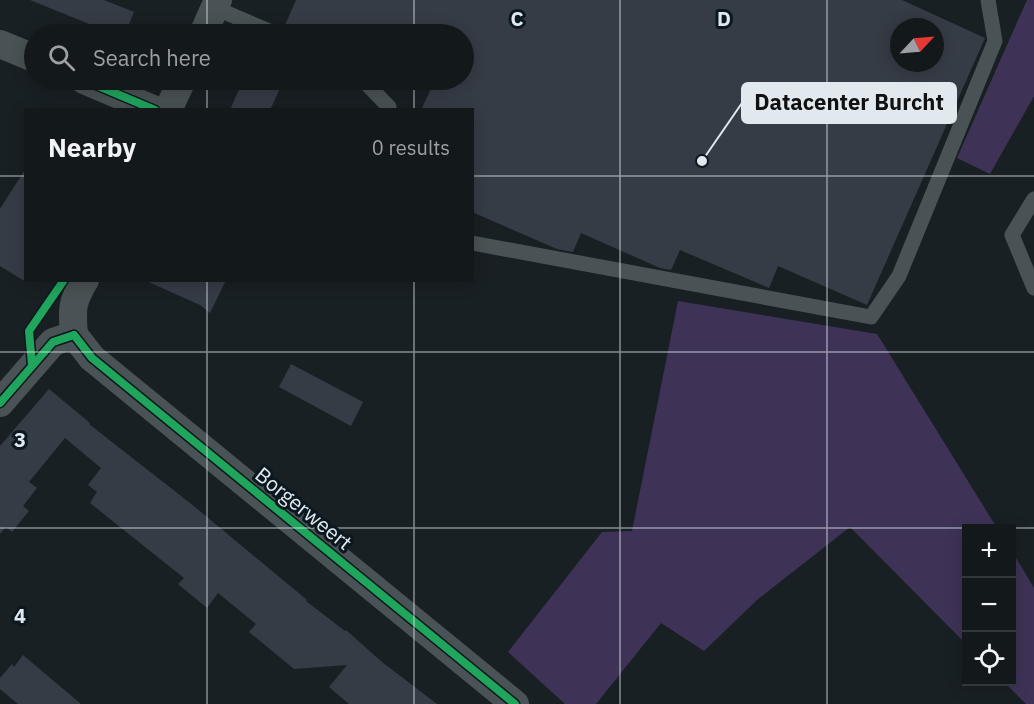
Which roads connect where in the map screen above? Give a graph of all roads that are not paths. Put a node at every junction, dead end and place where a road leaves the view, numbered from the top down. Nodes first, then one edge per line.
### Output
1 (988, 0) edge
2 (216, 4) edge
3 (207, 24) edge
4 (256, 24) edge
5 (0, 44) edge
6 (24, 54) edge
7 (107, 90) edge
8 (177, 90) edge
9 (373, 90) edge
10 (149, 108) edge
11 (169, 108) edge
12 (389, 108) edge
13 (1034, 199) edge
14 (474, 243) edge
15 (84, 282) edge
16 (1034, 288) edge
17 (74, 335) junction
18 (0, 403) edge
19 (515, 704) edge

1 - 14 lane
2 - 3 street
2 - 4 lane
5 - 6 street
7 - 10 street
8 - 11 street
9 - 12 lane
13 - 16 lane
15 - 17 street
17 - 18 street
17 - 19 street, Borgerweert

